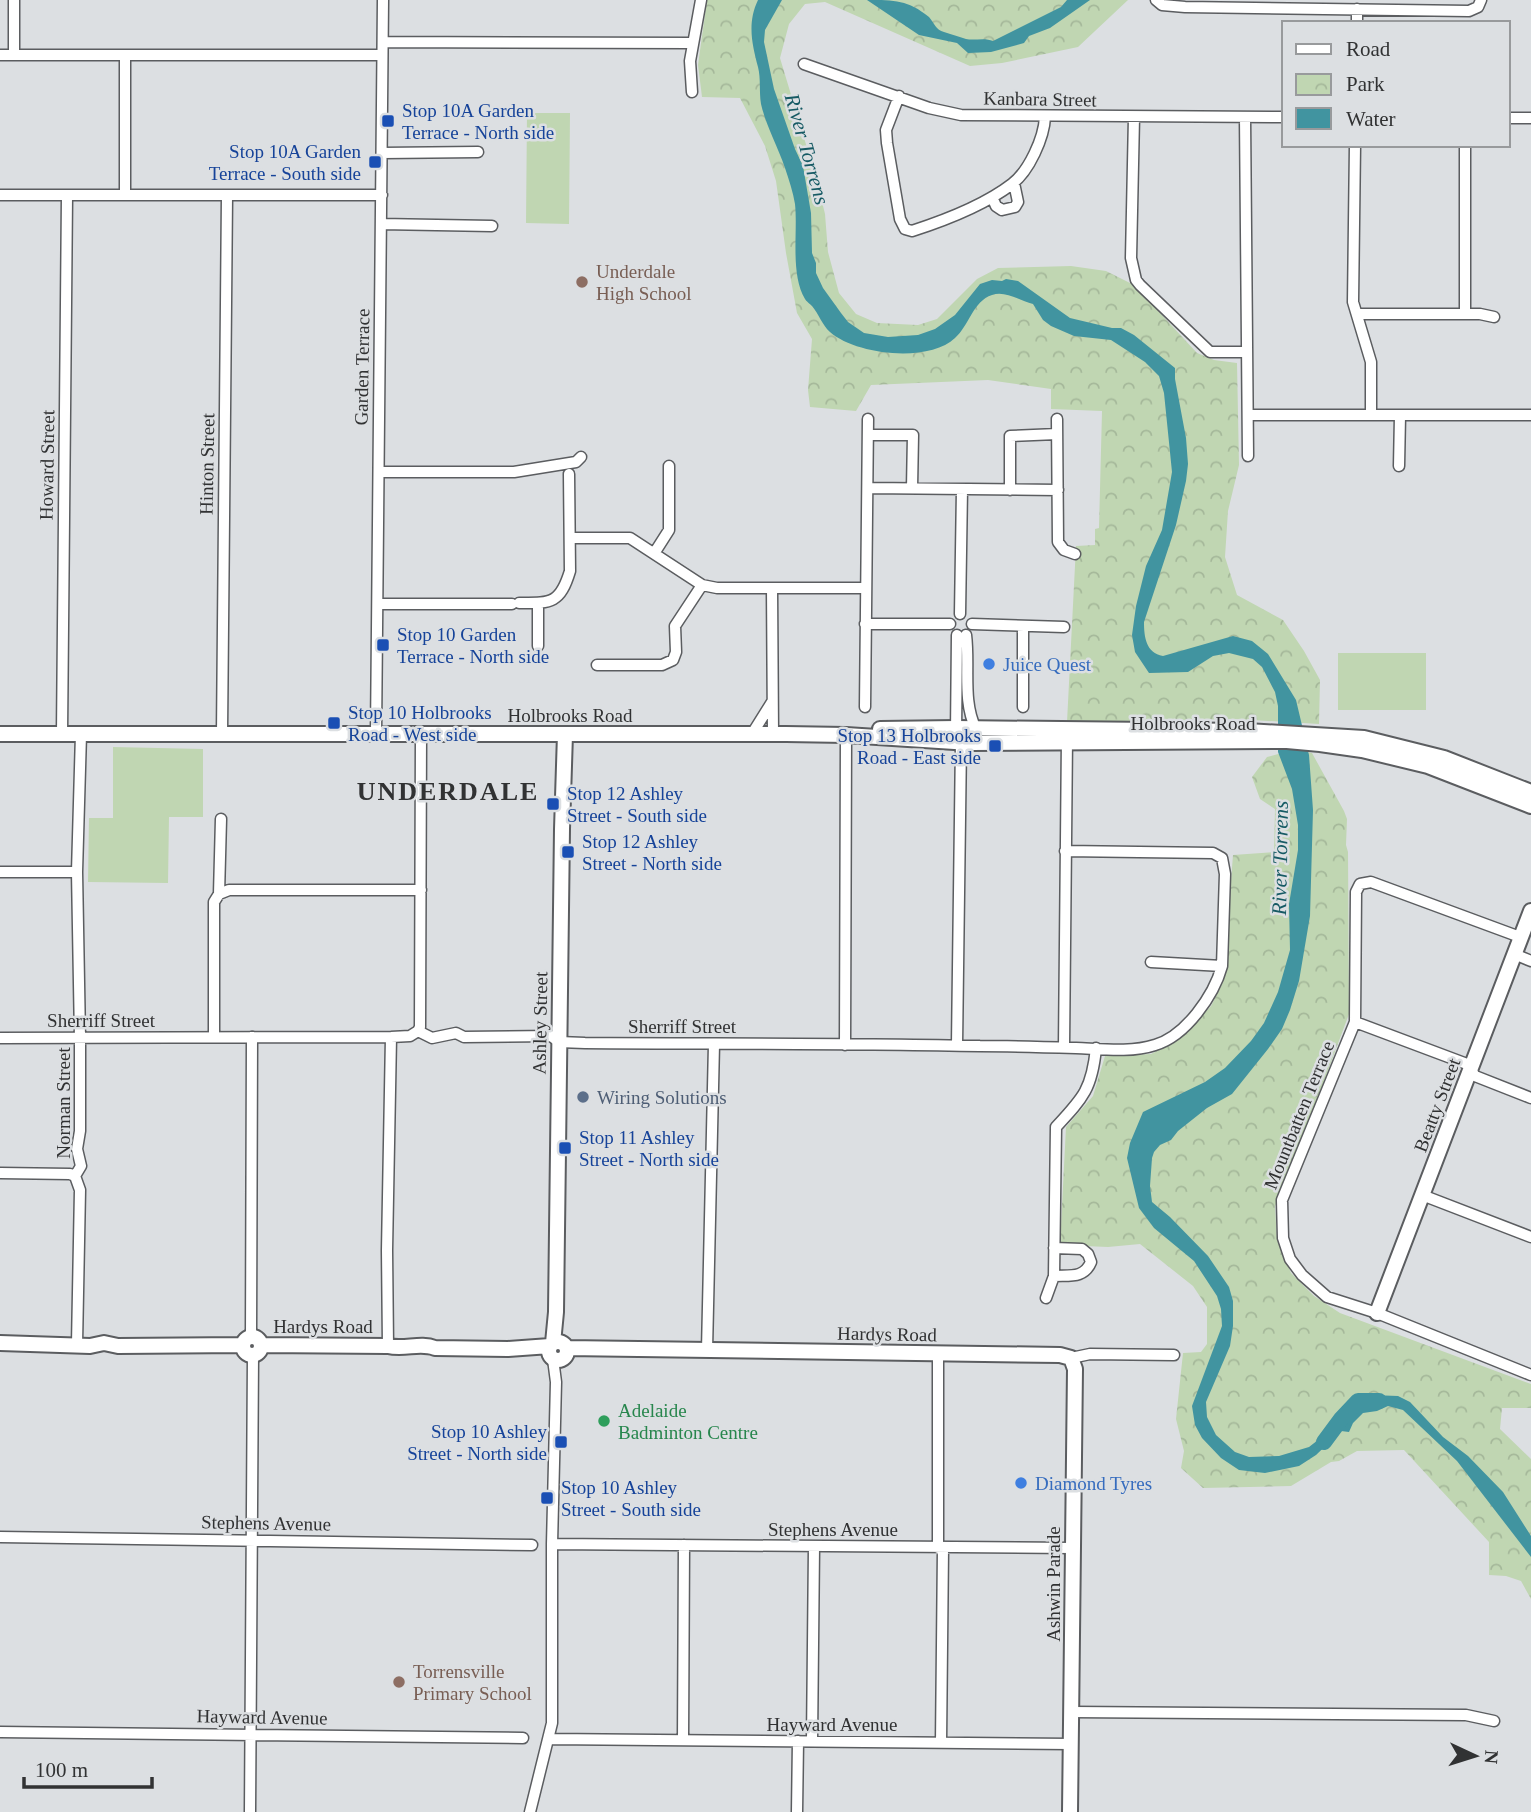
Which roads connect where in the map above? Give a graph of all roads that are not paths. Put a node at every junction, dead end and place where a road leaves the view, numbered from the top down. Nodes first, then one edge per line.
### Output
1 (14, 0) edge
2 (383, 0) edge
3 (701, 0) edge
4 (1481, 0) edge
5 (1156, 1) edge
6 (1357, 9) junction
7 (1357, 21) edge
8 (383, 42) junction
9 (692, 43) junction
10 (0, 55) edge
11 (14, 55) junction
12 (382, 55) junction
13 (125, 56) junction
14 (804, 64) dead end
15 (692, 92) dead end
16 (899, 96) junction
17 (1045, 117) junction
18 (1134, 117) junction
19 (1245, 117) junction
20 (1282, 117) edge
21 (1510, 118) edge
22 (1531, 118) edge
23 (1355, 147) edge
24 (1465, 147) edge
25 (478, 152) dead end
26 (382, 153) junction
27 (1014, 183) junction
28 (0, 195) edge
29 (125, 195) junction
30 (382, 195) junction
31 (67, 196) junction
32 (226, 196) junction
33 (992, 197) junction
34 (381, 224) junction
35 (492, 226) dead end
36 (1465, 313) junction
37 (1357, 314) junction
38 (1494, 317) dead end
39 (1247, 352) junction
40 (1248, 415) junction
41 (1371, 415) junction
42 (1531, 415) edge
43 (1400, 416) junction
44 (868, 419) dead end
45 (1057, 419) dead end
46 (1057, 434) junction
47 (868, 435) junction
48 (1248, 456) dead end
49 (580, 457) dead end
50 (669, 466) dead end
51 (1399, 466) dead end
52 (379, 472) junction
53 (569, 474) dead end
54 (868, 488) junction
55 (912, 488) junction
56 (962, 489) junction
57 (1010, 490) junction
58 (1058, 490) junction
59 (570, 538) junction
60 (655, 552) junction
61 (1075, 554) dead end
62 (702, 585) junction
63 (772, 588) junction
64 (865, 588) junction
65 (538, 603) junction
66 (378, 604) junction
67 (960, 614) junction
68 (865, 624) junction
69 (950, 624) junction
70 (972, 624) junction
71 (1023, 626) junction
72 (1063, 627) dead end
73 (961, 635) junction
74 (538, 646) dead end
75 (597, 665) dead end
76 (773, 699) junction
77 (865, 707) dead end
78 (1023, 707) dead end
79 (976, 729) junction
80 (222, 733) junction
81 (0, 734) edge
82 (62, 734) junction
83 (82, 734) junction
84 (376, 734) junction
85 (421, 734) junction
86 (565, 734) junction
87 (752, 734) junction
88 (780, 734) junction
89 (846, 735) junction
90 (1067, 736) junction
91 (958, 737) junction
92 (1325, 740) junction
93 (1531, 792) edge
94 (1531, 806) edge
95 (221, 819) dead end
96 (1065, 851) junction
97 (0, 872) edge
98 (77, 872) junction
99 (421, 890) junction
100 (219, 894) junction
101 (1531, 911) edge
102 (1520, 937) junction
103 (1514, 954) junction
104 (1531, 961) edge
105 (1151, 962) dead end
106 (1222, 966) junction
107 (1355, 1022) junction
108 (418, 1031) junction
109 (214, 1037) junction
110 (252, 1037) junction
111 (391, 1037) junction
112 (0, 1038) edge
113 (80, 1038) junction
114 (559, 1042) junction
115 (714, 1044) junction
116 (845, 1045) junction
117 (957, 1045) junction
118 (1063, 1047) junction
119 (1096, 1048) junction
120 (1471, 1070) junction
121 (1531, 1098) edge
122 (0, 1173) edge
123 (75, 1177) junction
124 (1422, 1195) junction
125 (1531, 1237) edge
126 (1055, 1248) junction
127 (1054, 1276) junction
128 (1046, 1298) dead end
129 (1377, 1313) junction
130 (0, 1343) edge
131 (77, 1344) junction
132 (252, 1345) junction
133 (388, 1346) junction
134 (707, 1350) junction
135 (557, 1351) junction
136 (938, 1354) junction
137 (1174, 1355) dead end
138 (1070, 1358) junction
139 (1531, 1375) edge
140 (0, 1537) edge
141 (253, 1540) junction
142 (552, 1544) junction
143 (532, 1545) dead end
144 (684, 1545) junction
145 (814, 1547) junction
146 (940, 1548) junction
147 (1072, 1548) junction
148 (1072, 1712) junction
149 (1494, 1721) dead end
150 (0, 1732) edge
151 (250, 1734) junction
152 (523, 1738) dead end
153 (550, 1739) junction
154 (683, 1740) junction
155 (798, 1741) junction
156 (812, 1741) junction
157 (941, 1742) junction
158 (1071, 1744) junction
159 (250, 1812) edge
160 (530, 1812) edge
161 (797, 1812) edge
162 (1070, 1812) edge

1 - 11 street
2 - 8 street, Garden Terrace
3 - 9 street
4 - 6 street
5 - 6 street
6 - 7 street
8 - 9 street
8 - 12 street, Garden Terrace
9 - 15 street
10 - 11 street
11 - 13 street
12 - 13 street
12 - 26 street, Garden Terrace
13 - 29 street
14 - 16 street, Kanbara Street
16 - 17 street, Kanbara Street
16 - 33 street
17 - 18 street, Kanbara Street
17 - 27 street
18 - 19 street, Kanbara Street
18 - 39 street
19 - 20 street, Kanbara Street
19 - 39 street
21 - 22 street
23 - 37 street
24 - 36 street
25 - 26 street
26 - 30 street, Garden Terrace
27 - 33 street
27 - 33 street
28 - 31 street
29 - 31 street
29 - 32 street
30 - 32 street
30 - 34 street, Garden Terrace
31 - 82 street, Howard Street
32 - 80 street, Hinton Street
34 - 35 street
34 - 52 street, Garden Terrace
36 - 37 street
36 - 38 street
37 - 41 street
39 - 40 street
40 - 41 street
40 - 48 street
41 - 43 street
42 - 43 street
43 - 51 street
44 - 47 street
45 - 46 street
46 - 57 street
46 - 58 street
47 - 54 street
47 - 55 street
49 - 52 street
50 - 60 street
52 - 66 street, Garden Terrace
53 - 59 street
54 - 55 street
54 - 64 street
55 - 56 street
56 - 57 street
56 - 67 street
57 - 58 street
58 - 61 street
59 - 60 street
59 - 65 street
60 - 62 street
62 - 63 street
62 - 75 street
63 - 64 street
63 - 76 street
64 - 68 street
65 - 66 street
65 - 74 street
66 - 84 street, Garden Terrace
67 - 69 street
67 - 70 street
68 - 69 street
68 - 77 street
69 - 73 street
70 - 71 street
70 - 73 street
71 - 72 street
71 - 78 street
73 - 79 street
73 - 91 street
76 - 87 street
76 - 88 street
79 - 90 street, Holbrooks Road
79 - 91 street, Holbrooks Road
80 - 83 street, Holbrooks Road
80 - 84 street, Holbrooks Road
81 - 82 street, Holbrooks Road
82 - 83 street, Holbrooks Road
83 - 98 street, Norman Street
84 - 85 street, Holbrooks Road
85 - 86 street, Holbrooks Road
85 - 99 street
86 - 87 street, Holbrooks Road
86 - 114 street, Ashley Street
87 - 88 street, Holbrooks Road
88 - 89 street, Holbrooks Road
89 - 91 street, Holbrooks Road
89 - 116 street
90 - 91 street, Holbrooks Road
90 - 92 street, Holbrooks Road
90 - 96 street
91 - 117 street
92 - 93 street, Holbrooks Road
92 - 94 street, Holbrooks Road
95 - 100 street
96 - 106 street, Sherriff Street
96 - 118 street
97 - 98 street
98 - 113 street, Norman Street
99 - 100 street
99 - 108 street
100 - 109 street
101 - 102 street, Beatty Street
102 - 103 street, Beatty Street
102 - 107 street, Mountbatten Terrace
103 - 104 street
103 - 120 street, Beatty Street
105 - 106 street
106 - 119 street, Sherriff Street
107 - 120 street
107 - 129 street, Mountbatten Terrace
108 - 111 street, Sherriff Street
108 - 114 street, Sherriff Street
109 - 110 street, Sherriff Street
109 - 113 street, Sherriff Street
110 - 111 street, Sherriff Street
110 - 132 street
111 - 133 street
112 - 113 street, Sherriff Street
113 - 123 street, Norman Street
114 - 115 street, Sherriff Street
114 - 135 street, Ashley Street
115 - 116 street, Sherriff Street
115 - 134 street
116 - 117 street, Sherriff Street
117 - 118 street, Sherriff Street
118 - 119 street, Sherriff Street
119 - 126 street
120 - 121 street
120 - 124 street, Beatty Street
122 - 123 street
123 - 131 street, Norman Street
124 - 125 street
124 - 129 street, Beatty Street
126 - 127 street
126 - 127 street
127 - 128 street
129 - 139 street, Mountbatten Terrace
130 - 131 street, Hardys Road
131 - 132 street, Hardys Road
132 - 133 street, Hardys Road
132 - 141 street
133 - 135 street, Hardys Road
134 - 135 street, Hardys Road
134 - 136 street, Hardys Road
135 - 142 street, Ashley Street
136 - 138 street, Hardys Road
136 - 146 street
137 - 138 street, Hardys Road
138 - 147 street, Ashwin Parade
140 - 141 street, Stephens Avenue
141 - 143 street, Stephens Avenue
141 - 151 street
142 - 144 street, Stephens Avenue
142 - 153 street, Ashley Street
144 - 145 street, Stephens Avenue
144 - 154 street
145 - 146 street, Stephens Avenue
145 - 156 street
146 - 147 street, Stephens Avenue
146 - 157 street
147 - 148 street, Ashwin Parade
148 - 149 street
148 - 158 street, Ashwin Parade
150 - 151 street, Hayward Avenue
151 - 152 street, Hayward Avenue
151 - 159 street
153 - 154 street, Hayward Avenue
153 - 160 street, Ashley Street
154 - 155 street, Hayward Avenue
155 - 156 street, Hayward Avenue
155 - 161 street
156 - 157 street, Hayward Avenue
157 - 158 street, Hayward Avenue
158 - 162 street, Ashwin Parade

